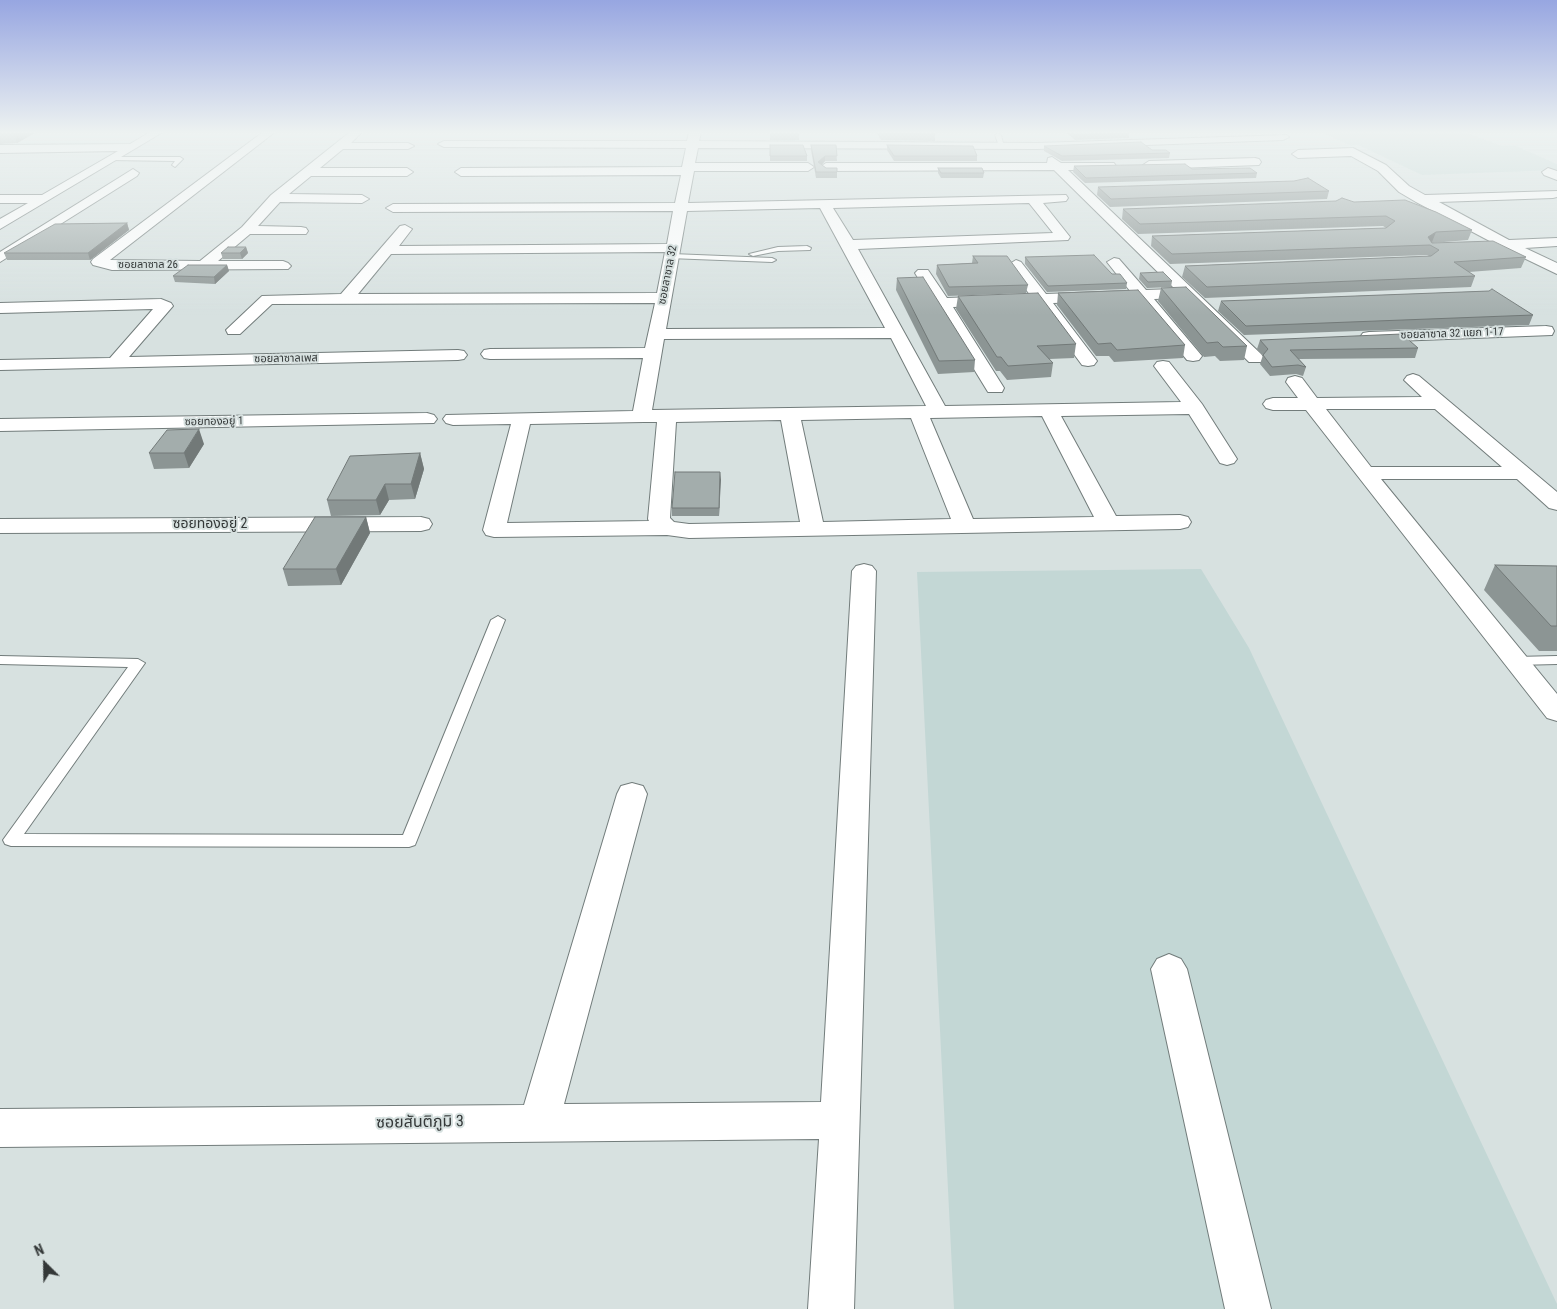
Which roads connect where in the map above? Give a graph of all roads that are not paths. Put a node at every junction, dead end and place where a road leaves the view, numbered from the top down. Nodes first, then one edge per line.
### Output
1 (52, 193) edge
2 (102, 193) edge
3 (189, 193) edge
4 (282, 193) edge
5 (445, 193) dead end
6 (684, 193) edge
7 (1085, 193) edge
8 (1411, 193) edge
9 (1553, 194) dead end
10 (276, 198) junction
11 (1061, 198) dead end
12 (0, 199) edge
13 (42, 199) junction
14 (362, 199) dead end
15 (1033, 199) junction
16 (1421, 199) junction
17 (824, 204) junction
18 (681, 207) junction
19 (393, 208) dead end
20 (434, 208) junction
21 (1106, 213) junction
22 (1126, 213) edge
23 (0, 224) edge
24 (405, 229) dead end
25 (247, 230) junction
26 (301, 231) dead end
27 (1154, 239) edge
28 (1134, 240) junction
29 (1557, 242) edge
30 (1506, 244) junction
31 (849, 245) junction
32 (1478, 246) edge
33 (807, 248) dead end
34 (387, 250) junction
35 (672, 252) junction
36 (0, 258) edge
37 (741, 259) junction
38 (772, 260) dead end
39 (1114, 262) dead end
40 (204, 265) junction
41 (283, 266) dead end
42 (1016, 266) edge
43 (1557, 269) edge
44 (1185, 270) edge
45 (1166, 271) junction
46 (923, 273) dead end
47 (281, 286) dead end
48 (1189, 293) junction
49 (1143, 296) junction
50 (346, 298) junction
51 (664, 298) junction
52 (268, 299) junction
53 (1041, 300) junction
54 (943, 303) junction
55 (1221, 305) edge
56 (1201, 306) junction
57 (0, 308) edge
58 (234, 330) dead end
59 (1546, 331) dead end
60 (897, 333) junction
61 (657, 334) junction
62 (1347, 338) edge
63 (1238, 342) junction
64 (1258, 342) dead end
65 (653, 353) junction
66 (490, 354) dead end
67 (458, 355) dead end
68 (1193, 356) dead end
69 (1255, 358) dead end
70 (1088, 361) dead end
71 (115, 363) junction
72 (0, 365) edge
73 (1163, 366) dead end
74 (1413, 380) dead end
75 (1295, 382) dead end
76 (995, 388) dead end
77 (1440, 403) junction
78 (1273, 404) dead end
79 (1312, 404) junction
80 (1195, 408) junction
81 (1048, 410) junction
82 (918, 412) junction
83 (939, 412) junction
84 (790, 414) junction
85 (667, 416) junction
86 (641, 417) junction
87 (522, 418) junction
88 (427, 419) dead end
89 (453, 419) dead end
90 (0, 425) edge
91 (1227, 459) dead end
92 (1365, 473) junction
93 (1522, 473) junction
94 (1557, 503) edge
95 (1180, 522) dead end
96 (1108, 523) junction
97 (420, 524) dead end
98 (0, 526) edge
99 (965, 526) junction
100 (667, 528) junction
101 (814, 529) junction
102 (864, 571) dead end
103 (498, 620) dead end
104 (0, 660) edge
105 (1557, 660) edge
106 (1516, 661) junction
107 (1557, 712) edge
108 (632, 794) dead end
109 (1169, 969) dead end
110 (839, 1120) junction
111 (539, 1122) junction
112 (0, 1128) edge
113 (831, 1309) edge
114 (1248, 1309) edge

1 - 13 street
2 - 36 street
3 - 40 street, ซอยลาซาล 26
4 - 10 street
5 - 20 street
6 - 18 street, ซอยลาซาล 32
7 - 21 street
8 - 16 street
9 - 16 street
10 - 14 street
10 - 25 street
11 - 15 street
12 - 13 street
13 - 23 street
15 - 17 street
15 - 31 street
16 - 30 street
17 - 18 street
17 - 31 street
18 - 20 street
18 - 35 street, ซอยลาซาล 32
19 - 20 street
21 - 22 street
21 - 28 street
24 - 34 street
25 - 26 street
25 - 40 street
27 - 28 street
28 - 45 street
29 - 30 street
30 - 32 street
30 - 43 street
31 - 60 street
33 - 37 lane
34 - 35 street
34 - 50 street
35 - 37 lane
35 - 51 street, ซอยลาซาล 32
37 - 38 lane
39 - 49 street
40 - 41 street
42 - 53 street
44 - 45 street
45 - 48 street
46 - 54 street
47 - 52 street
48 - 49 street
48 - 56 street
49 - 53 street
49 - 68 street
50 - 51 street
50 - 52 street
51 - 61 street, ซอยลาซาล 32
52 - 58 street
53 - 54 street
53 - 70 street
54 - 76 street
55 - 56 street
56 - 63 street
57 - 71 street
59 - 62 street, ซอยลาซาล 32 แยก 1-17
60 - 61 street
60 - 83 street
61 - 65 street, ซอยลาซาล 32
63 - 64 street
63 - 69 street
65 - 66 street
65 - 86 street, ซอยลาซาล 32
67 - 71 street, ซอยลาซาลเพส
71 - 72 street, ซอยลาซาลเพส
73 - 80 street
74 - 77 street
75 - 79 street
77 - 79 street
77 - 93 street
78 - 79 street
79 - 92 street
80 - 81 street
80 - 91 street
81 - 83 street
81 - 96 street
82 - 83 street
82 - 84 street
82 - 99 street
84 - 85 street
84 - 101 street
85 - 86 street
85 - 100 street
86 - 87 street
87 - 89 street
87 - 100 street
88 - 90 street, ซอยทองอยู่ 1
92 - 93 street
92 - 106 street
93 - 94 street
95 - 96 street
96 - 99 street
97 - 98 street, ซอยทองอยู่ 2
99 - 101 street
100 - 101 street
102 - 110 street
103 - 104 lane
105 - 106 lane
106 - 107 street
108 - 111 street
109 - 114 street
110 - 111 street, ซอยสันติภูมิ 3
110 - 113 street
111 - 112 street, ซอยสันติภูมิ 3

